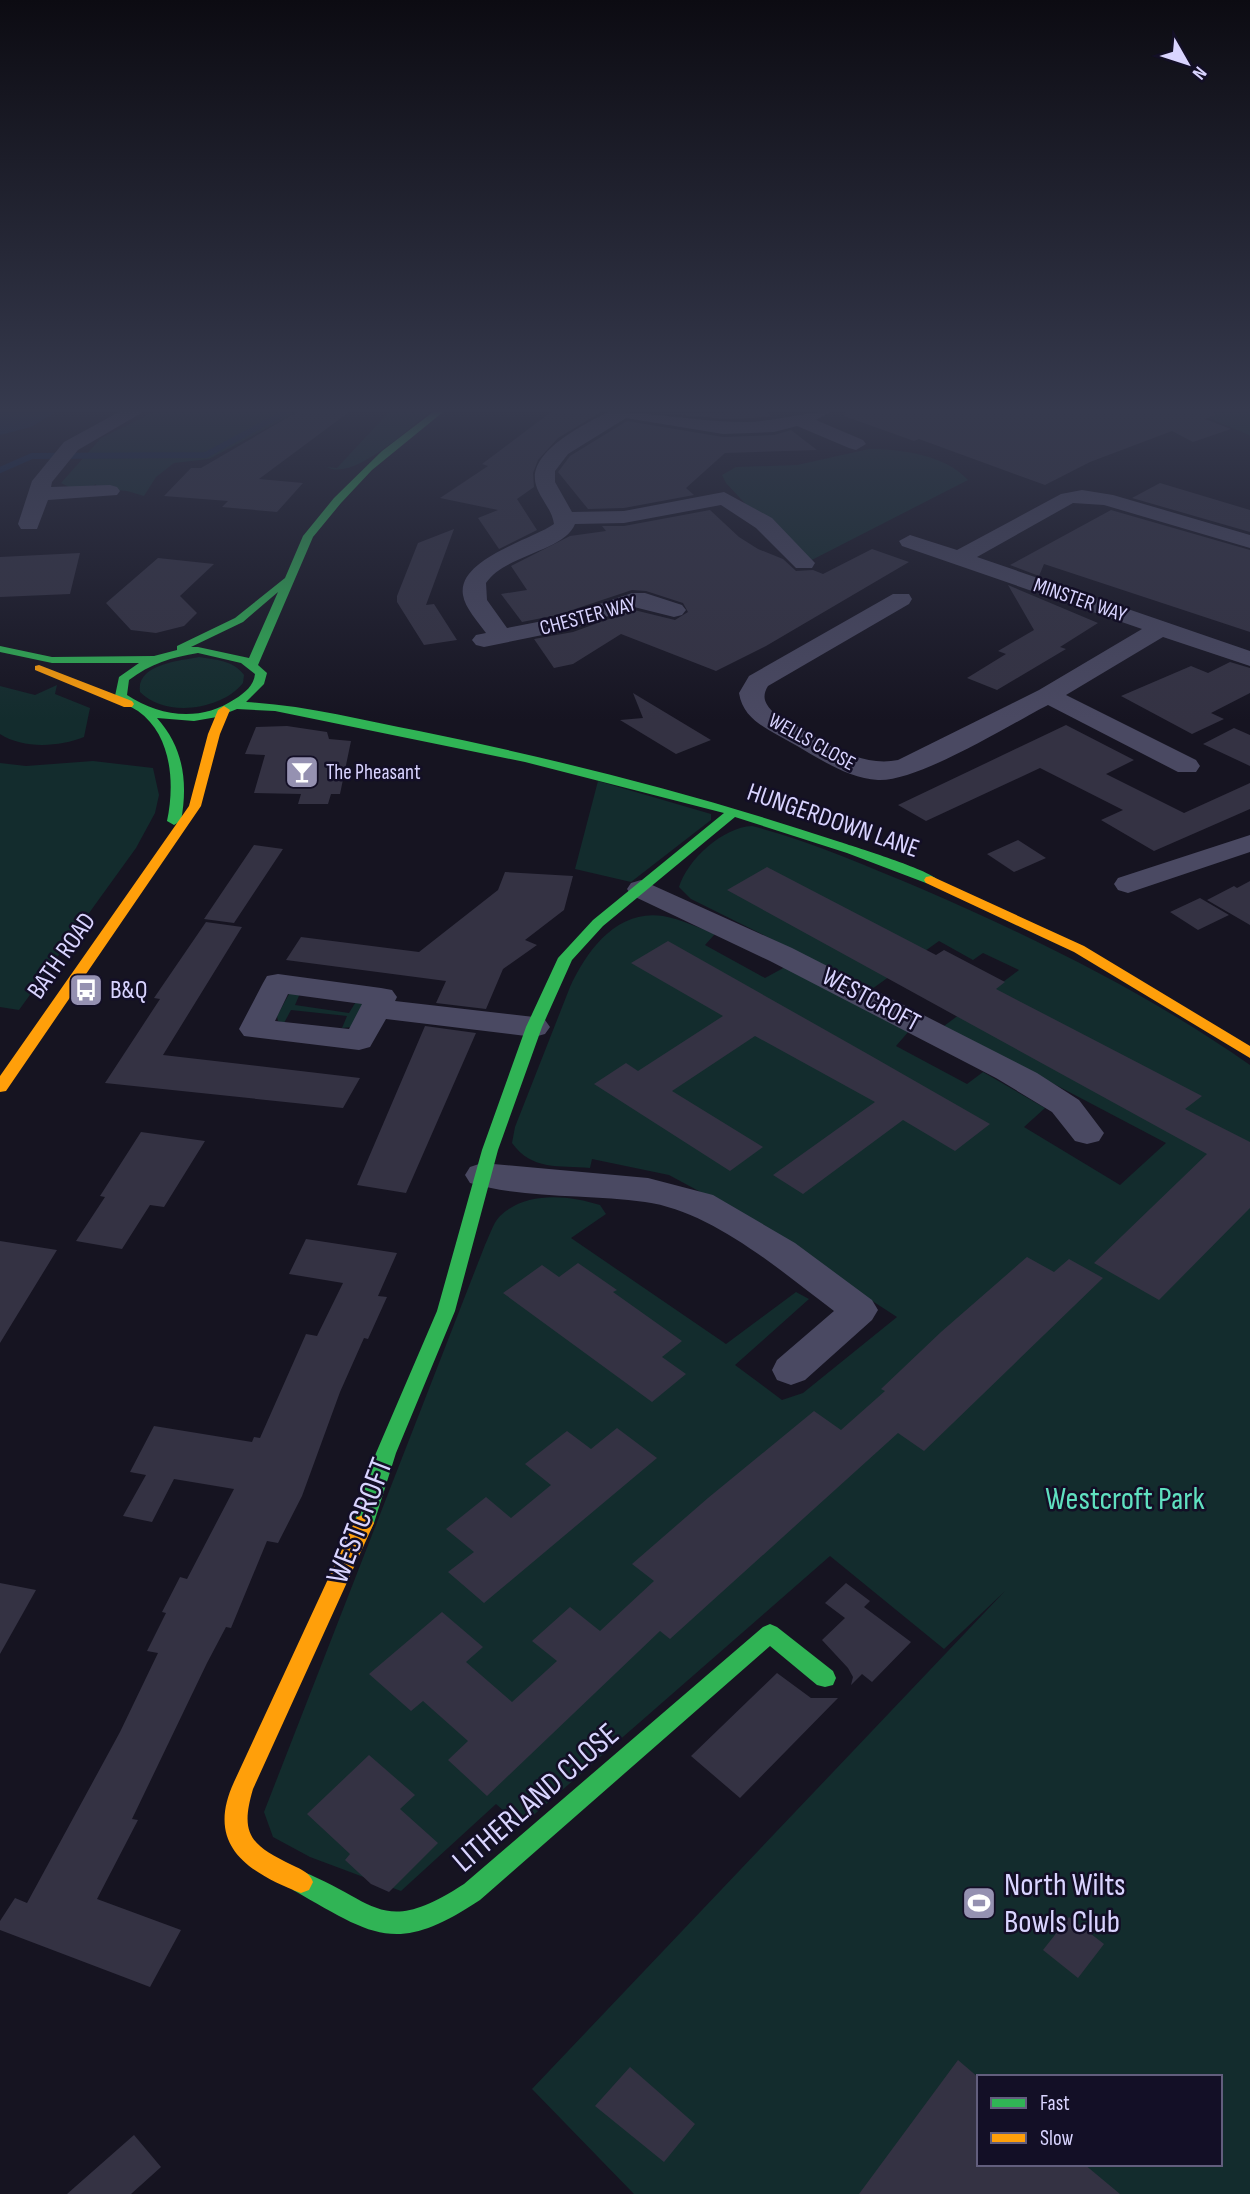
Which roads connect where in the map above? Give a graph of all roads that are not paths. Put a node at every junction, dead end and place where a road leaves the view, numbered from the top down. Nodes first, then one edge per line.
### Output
1 (32, 514) edge
2 (325, 514) edge
3 (563, 514) edge
4 (635, 514) edge
5 (747, 514) edge
6 (1036, 514) edge
7 (1158, 514) edge
8 (565, 518) junction
9 (29, 523) dead end
10 (910, 541) dead end
11 (1250, 542) edge
12 (959, 558) junction
13 (804, 563) dead end
14 (290, 577) junction
15 (899, 606) dead end
16 (674, 610) dead end
17 (1161, 628) junction
18 (0, 650) edge
19 (158, 657) junction
20 (1250, 659) edge
21 (257, 668) junction
22 (276, 685) dead end
23 (291, 694) dead end
24 (1048, 695) junction
25 (128, 704) junction
26 (229, 708) junction
27 (145, 712) junction
28 (367, 724) junction
29 (1170, 763) dead end
30 (733, 812) junction
31 (1250, 843) edge
32 (164, 853) junction
33 (1136, 875) dead end
34 (641, 889) junction
35 (376, 1008) dead end
36 (534, 1027) junction
37 (1250, 1053) edge
38 (0, 1087) edge
39 (1087, 1133) dead end
40 (482, 1175) junction
41 (791, 1370) dead end
42 (825, 1678) dead end
43 (251, 1856) joint

1 - 9 street
2 - 14 main road
3 - 8 street
4 - 8 street
5 - 13 street
6 - 12 street
7 - 11 street
8 - 16 street, CHESTER WAY
10 - 12 street, MINSTER WAY
12 - 17 street, MINSTER WAY
14 - 19 main road
14 - 21 main road
15 - 24 street, WELLS CLOSE
17 - 20 street, MINSTER WAY
17 - 24 street, WELLS CLOSE
18 - 19 main road
18 - 25 main road
19 - 21 main road
19 - 25 main road
21 - 22 main road
21 - 26 main road
23 - 28 main road, HUNGERDOWN LANE
24 - 29 street
25 - 27 main road
26 - 27 main road, HUNGERDOWN LANE
26 - 28 main road, HUNGERDOWN LANE
26 - 32 main road, BATH ROAD
27 - 32 main road, BATH ROAD
28 - 30 main road, HUNGERDOWN LANE
30 - 34 main road, WESTCROFT
30 - 37 main road, HUNGERDOWN LANE
31 - 33 street
32 - 38 main road, BATH ROAD
34 - 36 main road, WESTCROFT
34 - 39 street, WESTCROFT
35 - 36 street
36 - 40 main road, WESTCROFT
40 - 41 street
40 - 43 main road, WESTCROFT
42 - 43 main road, LITHERLAND CLOSE

